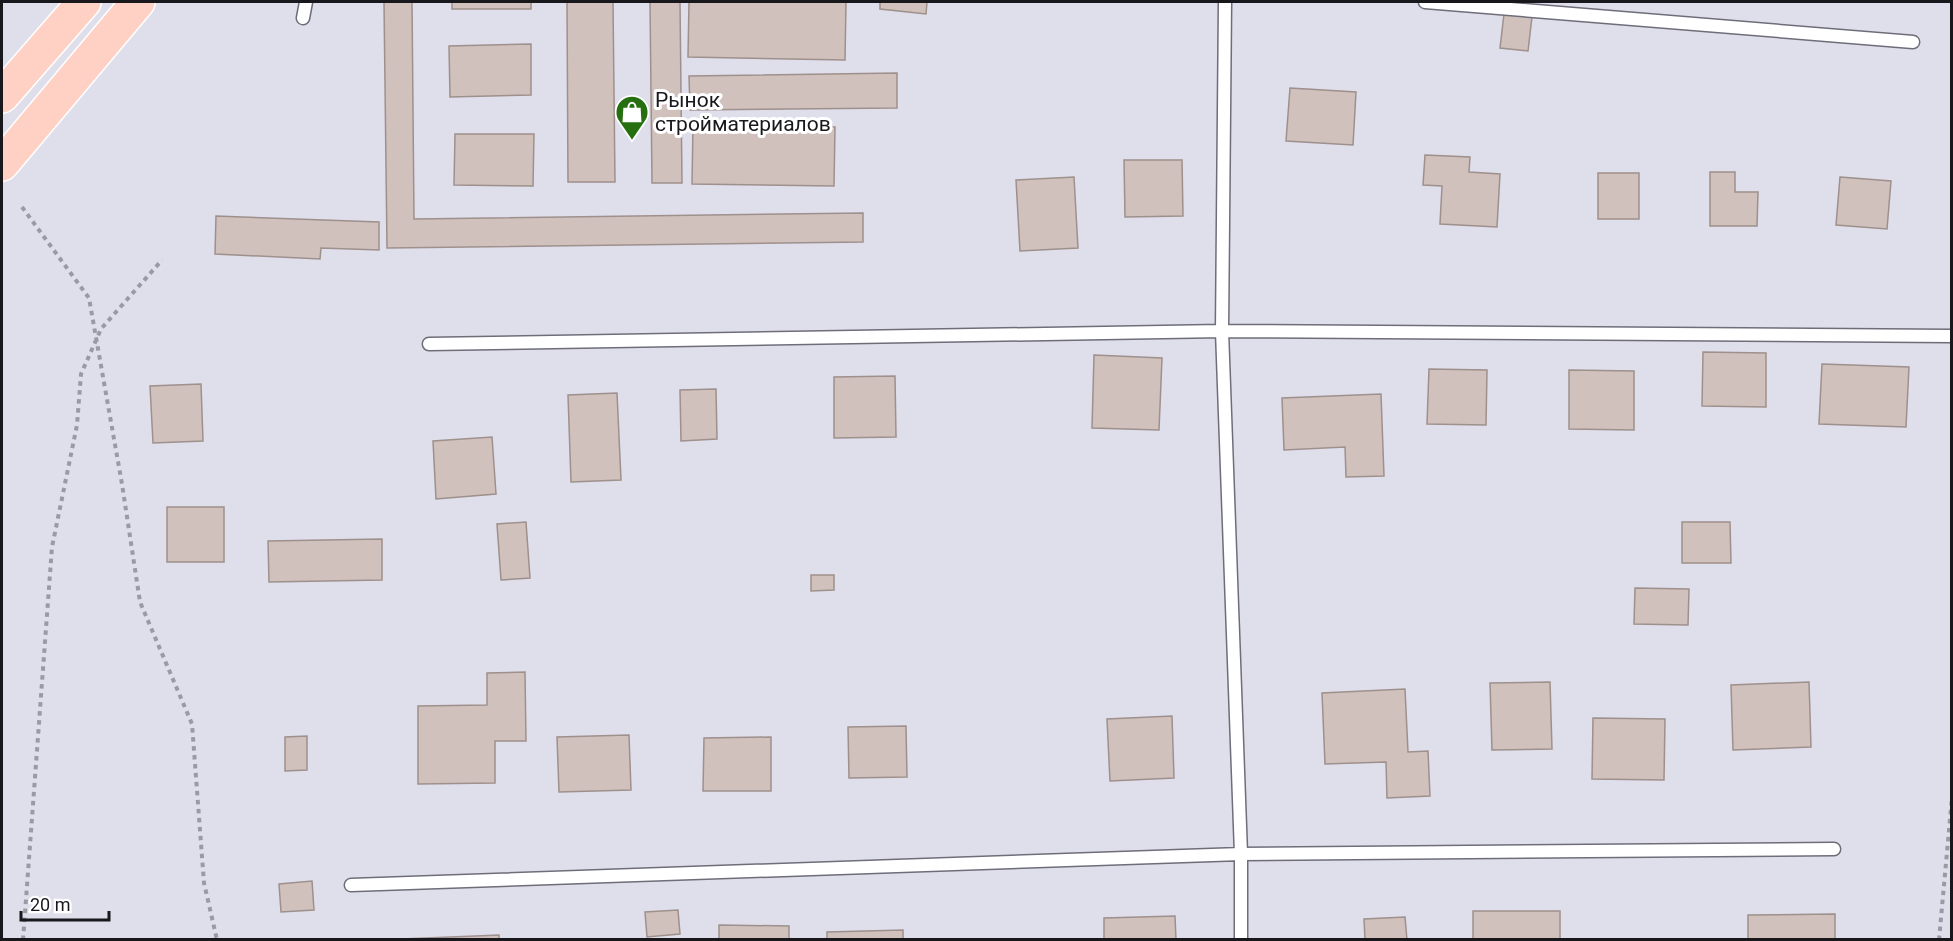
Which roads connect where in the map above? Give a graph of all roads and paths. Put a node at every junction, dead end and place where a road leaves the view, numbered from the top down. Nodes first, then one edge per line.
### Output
1 (84, 2) edge
2 (138, 2) edge
3 (306, 2) edge
4 (1225, 2) edge
5 (1425, 2) edge
6 (303, 18) dead end
7 (1913, 42) dead end
8 (2, 96) edge
9 (2, 164) edge
10 (22, 207) dead end
11 (162, 260) dead end
12 (1222, 330) junction
13 (1952, 336) edge
14 (96, 339) junction
15 (429, 344) dead end
16 (1952, 797) edge
17 (1834, 849) dead end
18 (1241, 854) junction
19 (351, 885) dead end
20 (23, 939) edge
21 (218, 939) edge
22 (1241, 939) edge
23 (1939, 939) edge

1 - 8 main road
2 - 9 main road
3 - 6 lane
4 - 12 lane
5 - 7 lane
10 - 14 path
11 - 14 path
12 - 13 lane
12 - 15 lane
12 - 18 lane
14 - 20 path
14 - 21 path
16 - 23 path
17 - 18 lane
18 - 19 lane
18 - 22 lane

